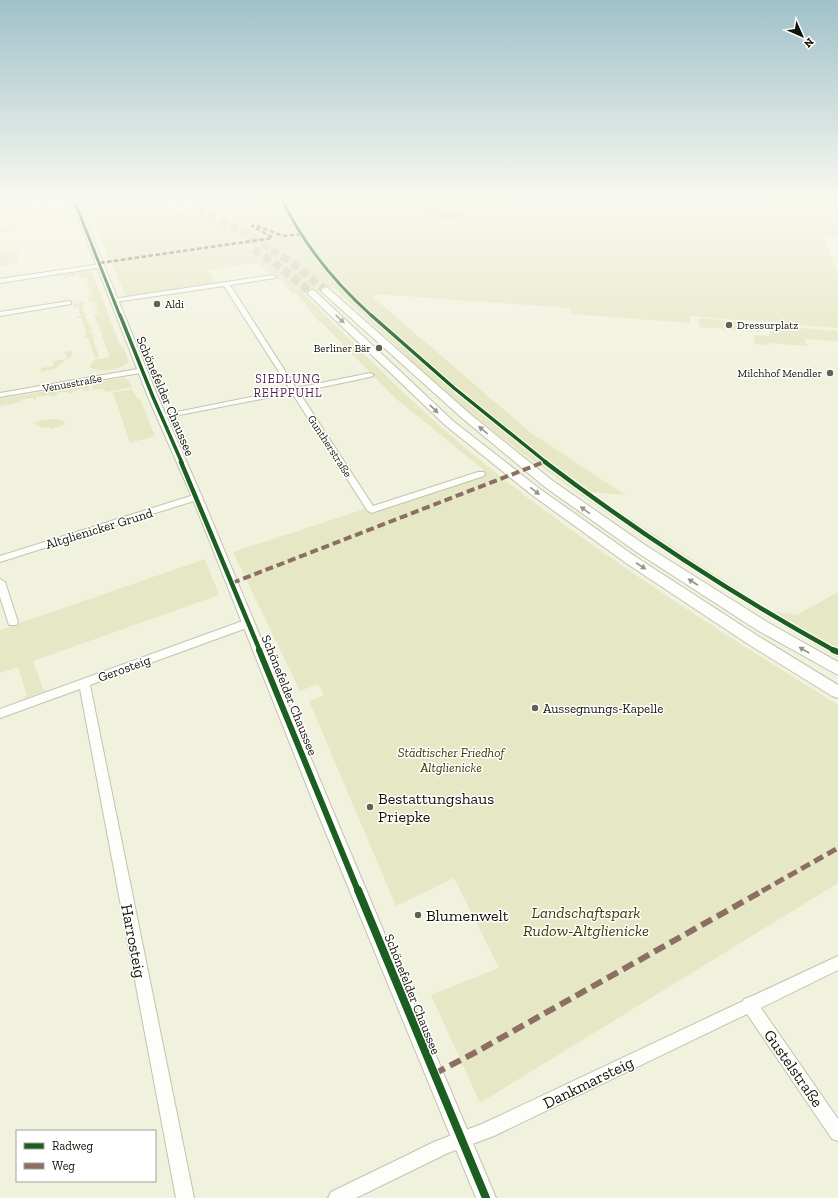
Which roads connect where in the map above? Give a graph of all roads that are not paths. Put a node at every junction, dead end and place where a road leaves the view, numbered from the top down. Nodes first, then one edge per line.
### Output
1 (97, 256) edge
2 (101, 266) junction
3 (273, 277) dead end
4 (0, 281) edge
5 (226, 284) junction
6 (325, 290) tunnel mouth
7 (312, 293) tunnel mouth
8 (115, 300) junction
9 (69, 302) dead end
10 (0, 314) edge
11 (143, 370) junction
12 (370, 375) dead end
13 (294, 391) junction
14 (0, 395) edge
15 (162, 417) junction
16 (481, 474) dead end
17 (197, 497) junction
18 (0, 560) edge
19 (0, 582) edge
20 (14, 622) dead end
21 (248, 623) junction
22 (838, 669) edge
23 (82, 684) junction
24 (838, 692) edge
25 (0, 714) edge
26 (838, 962) edge
27 (749, 1004) junction
28 (838, 1133) edge
29 (462, 1138) junction
30 (184, 1198) edge
31 (337, 1198) edge
32 (486, 1198) edge

1 - 2 main road, Schönefelder Chaussee
2 - 4 street
2 - 8 main road, Schönefelder Chaussee
3 - 5 street
5 - 8 street
5 - 13 street, Guntherstraße
22 -> 6 highway
7 -> 24 highway
8 - 11 main road, Schönefelder Chaussee
9 - 10 street
11 - 14 street, Venusstraße
11 - 15 main road, Schönefelder Chaussee
12 - 13 street
13 - 15 street
13 - 16 street, Guntherstraße
15 - 17 main road, Schönefelder Chaussee
17 - 18 street, Altglienicker Grund
17 - 21 main road, Schönefelder Chaussee
19 - 20 street
21 - 23 street, Gerosteig
21 - 29 main road, Schönefelder Chaussee
23 - 25 street, Gerosteig
23 - 30 street, Harrosteig
26 - 27 street, Dankmarsteig
27 - 28 street, Gustelstraße
27 - 29 street, Dankmarsteig
29 - 31 street, Dankmarsteig
29 - 32 main road, Schönefelder Chaussee

